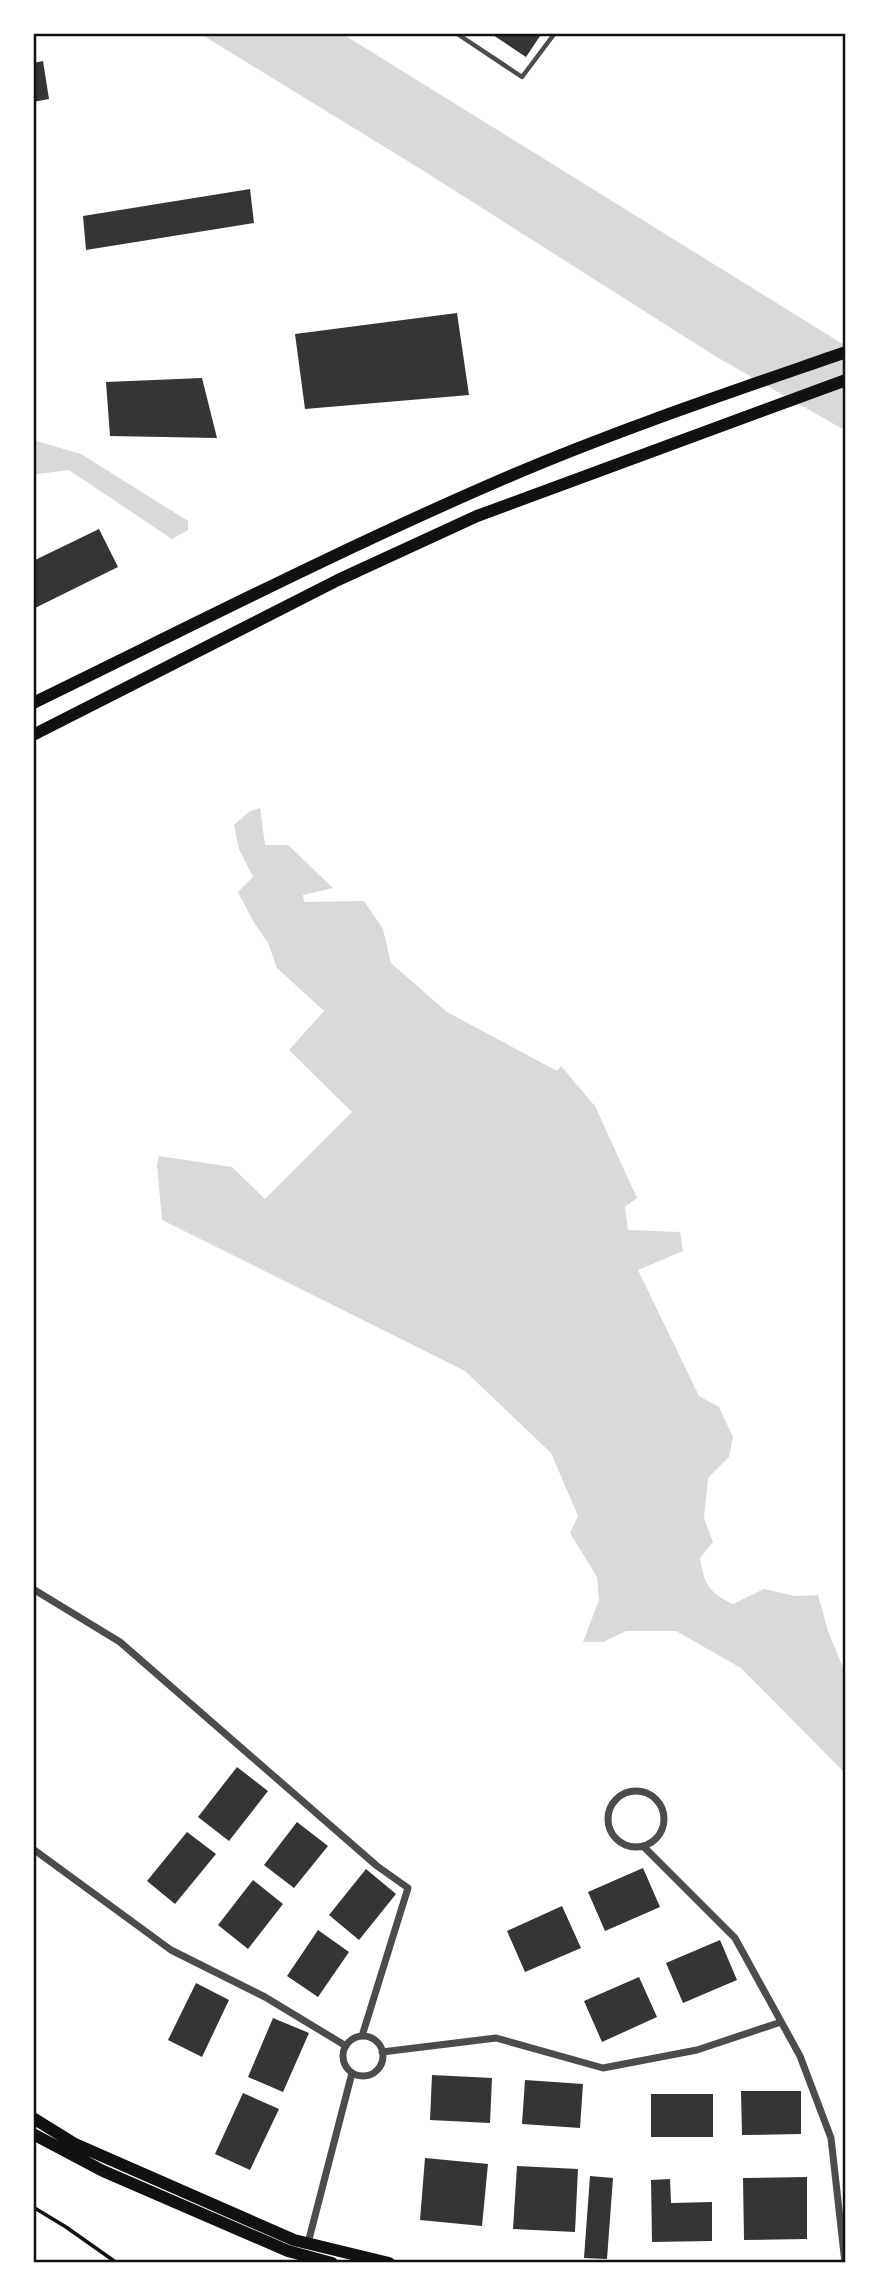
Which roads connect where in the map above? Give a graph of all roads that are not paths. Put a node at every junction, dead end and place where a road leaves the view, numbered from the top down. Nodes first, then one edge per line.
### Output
1 (456, 33) edge
2 (555, 33) edge
3 (846, 352) edge
4 (846, 380) edge
5 (33, 703) edge
6 (36, 734) edge
7 (33, 1589) edge
8 (643, 1846) junction
9 (33, 1849) edge
10 (781, 2022) junction
11 (362, 2036) junction
12 (346, 2046) junction
13 (382, 2052) junction
14 (352, 2073) junction
15 (33, 2118) edge
16 (33, 2134) edge
17 (309, 2243) junction
18 (332, 2263) edge
19 (389, 2263) edge
20 (845, 2263) edge

1 - 2 lane
3 - 5 main road
4 - 6 main road
7 - 11 street
8 - 8 street
8 - 10 street
9 - 12 street
10 - 13 street
10 - 20 street
11 - 12 street
11 - 13 street
12 - 14 street
13 - 14 street
14 - 17 street
15 - 17 main road
16 - 18 main road
17 - 19 main road

